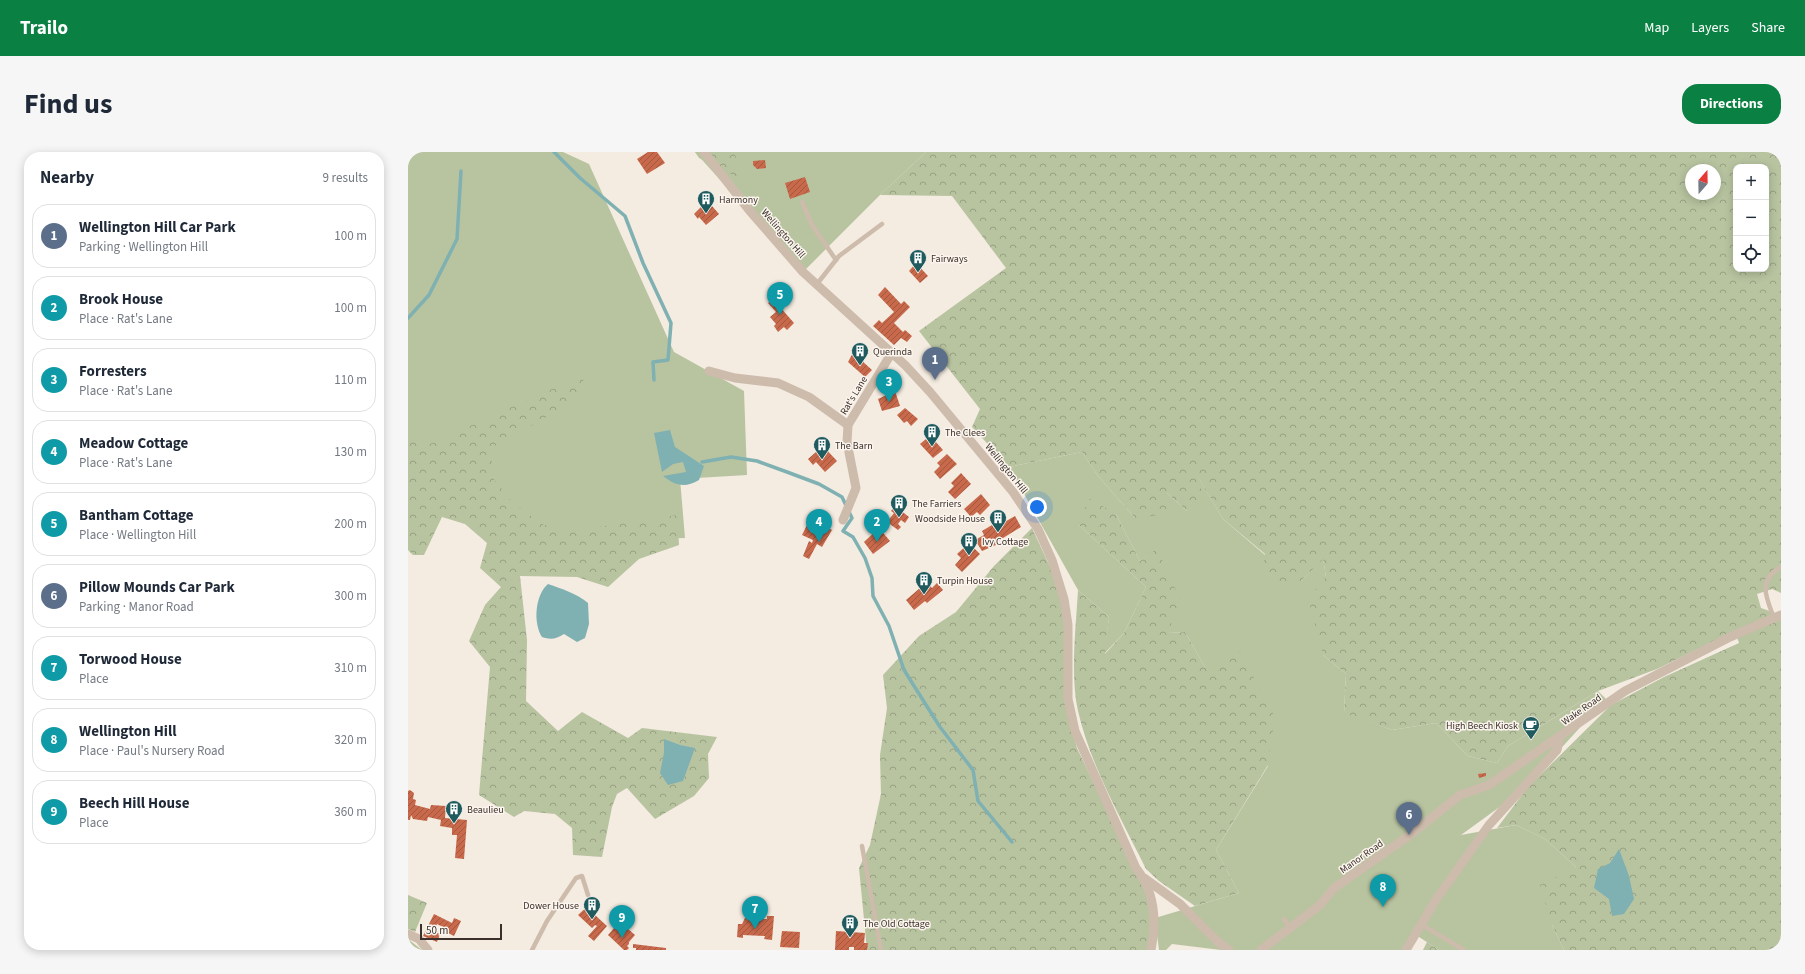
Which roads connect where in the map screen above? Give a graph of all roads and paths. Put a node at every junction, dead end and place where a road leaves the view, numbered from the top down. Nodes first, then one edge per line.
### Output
1 (704, 152) edge
2 (802, 202) dead end
3 (882, 224) dead end
4 (836, 260) junction
5 (817, 284) junction
6 (891, 354) junction
7 (709, 371) dead end
8 (848, 425) junction
9 (843, 520) dead end
10 (1781, 567) edge
11 (1778, 616) edge
12 (1560, 736) junction
13 (862, 846) dead end
14 (1144, 878) junction
15 (588, 895) dead end
16 (1284, 919) dead end
17 (1422, 925) junction
18 (1289, 927) junction
19 (408, 934) edge
20 (428, 950) edge
21 (532, 950) edge
22 (881, 950) edge
23 (1151, 950) edge
24 (1229, 950) edge
25 (1261, 950) edge
26 (1406, 950) edge
27 (1464, 950) edge

1 - 5 street, Wellington Hill
2 - 4 lane
3 - 4 lane
4 - 5 lane
5 - 6 street, Wellington Hill
6 - 8 street, Rat's Lane
6 - 14 street, Wellington Hill
7 - 8 street
8 - 9 street, Rat's Lane
10 - 11 lane
11 - 12 street, Wake Road
12 - 17 street, Wake Road
12 - 18 street, Manor Road
13 - 22 lane
14 - 23 street, Wellington Hill
14 - 24 street, Wellington Hill
15 - 21 lane
16 - 18 lane
17 - 26 street, Wake Road
17 - 27 lane
18 - 25 street, Manor Road
19 - 20 street

